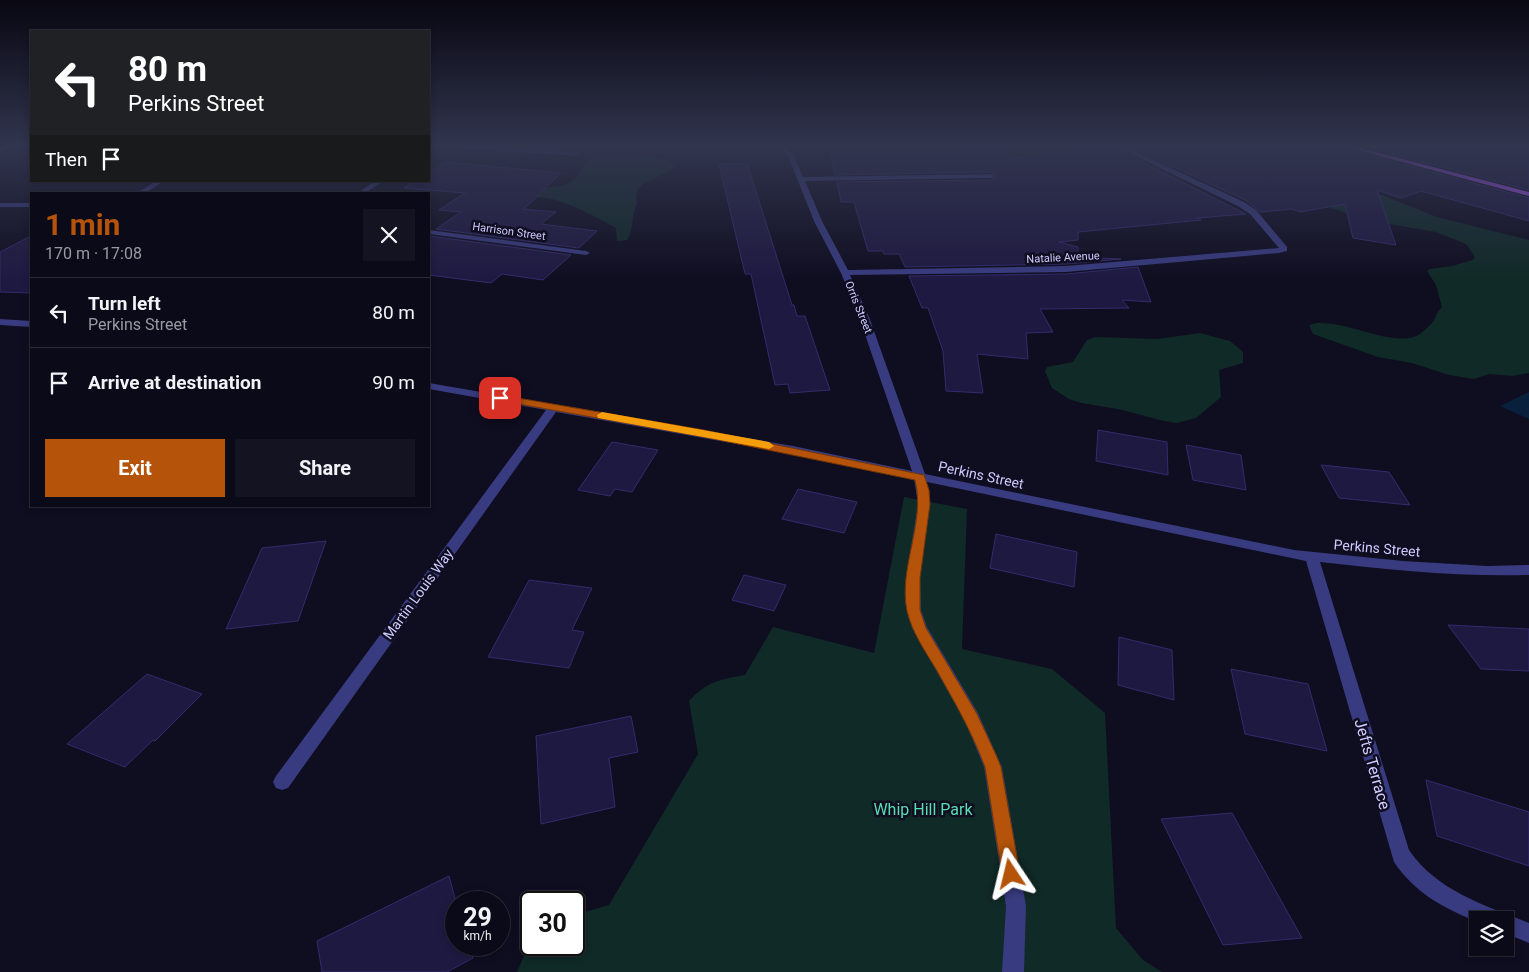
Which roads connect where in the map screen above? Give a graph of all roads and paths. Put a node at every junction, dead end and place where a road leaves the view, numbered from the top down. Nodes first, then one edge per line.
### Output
1 (805, 190) edge
2 (1212, 190) edge
3 (1515, 190) edge
4 (1529, 194) edge
5 (0, 205) edge
6 (30, 205) edge
7 (430, 232) edge
8 (586, 253) dead end
9 (845, 273) junction
10 (0, 322) edge
11 (30, 324) edge
12 (430, 386) edge
13 (554, 407) junction
14 (920, 477) junction
15 (1312, 558) junction
16 (1529, 570) edge
17 (282, 782) dead end
18 (1474, 911) edge
19 (1514, 927) edge
20 (1529, 933) edge
21 (1013, 972) edge

1 - 9 street, Orris Street
2 - 9 street, Natalie Avenue
3 - 4 main road
5 - 6 street
7 - 8 street, Harrison Street
9 - 14 street, Orris Street
10 - 11 street
12 - 13 street, Perkins Street
13 - 14 street, Perkins Street
13 - 17 street, Martin Louis Way
14 - 15 street, Perkins Street
14 - 21 street, Orris Street
15 - 16 street, Perkins Street
15 - 18 street, Jefts Terrace
19 - 20 street

